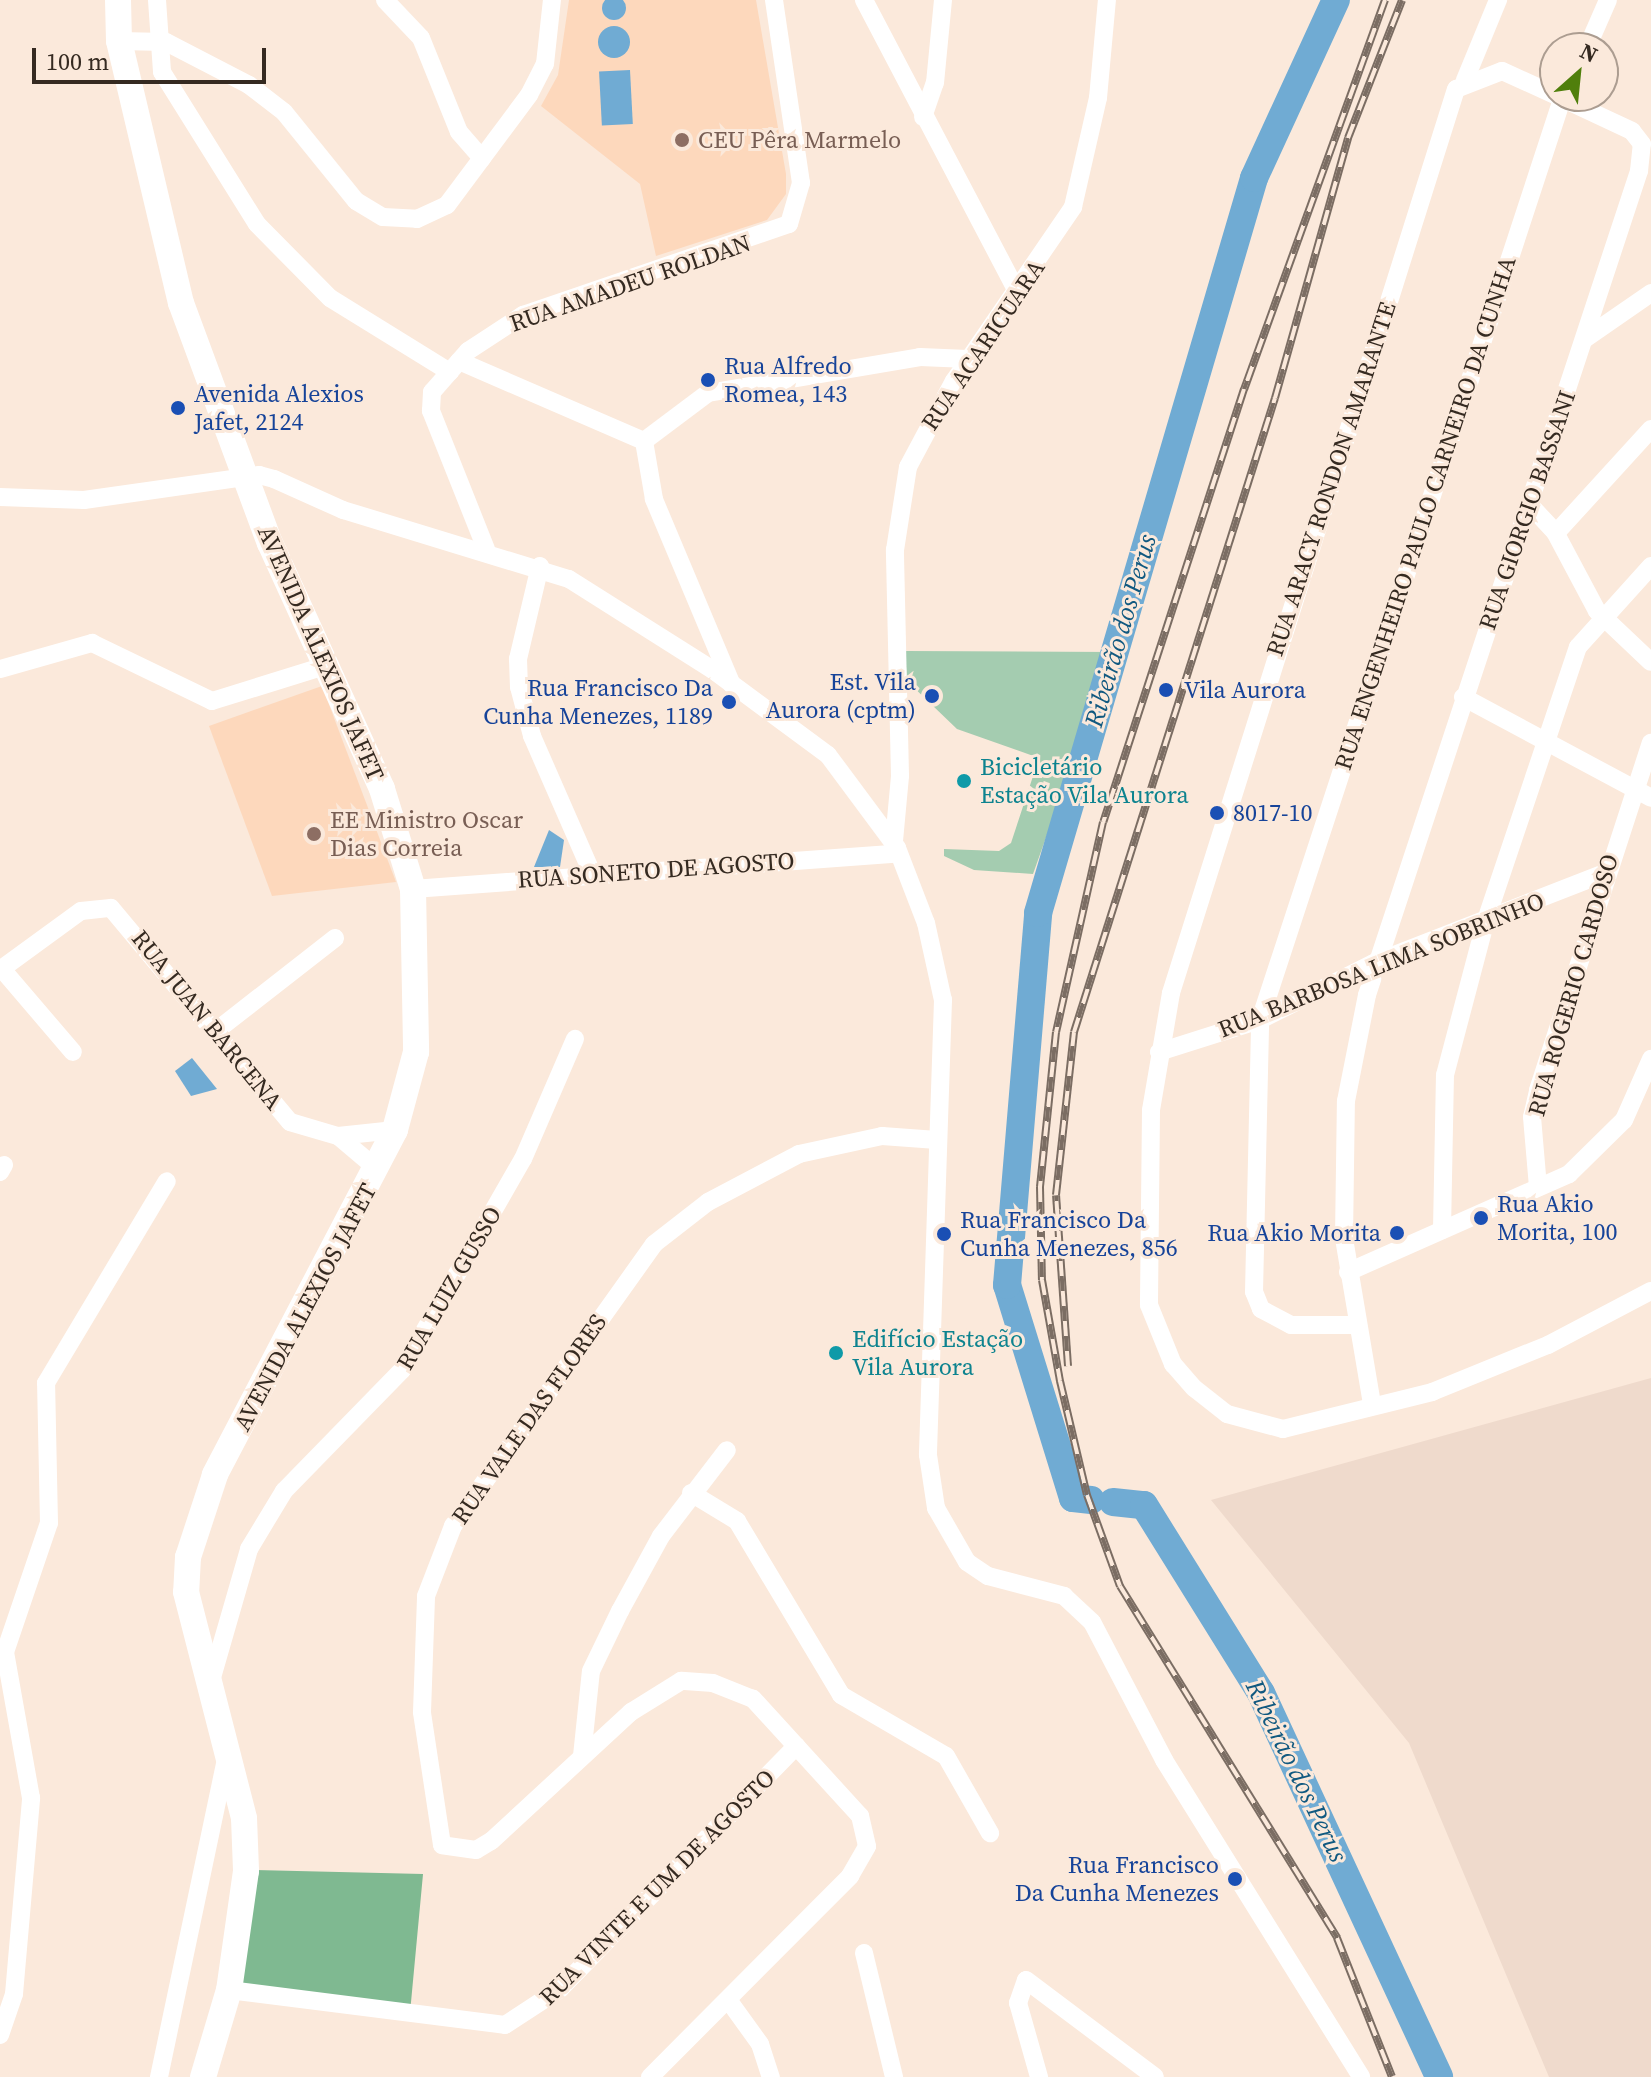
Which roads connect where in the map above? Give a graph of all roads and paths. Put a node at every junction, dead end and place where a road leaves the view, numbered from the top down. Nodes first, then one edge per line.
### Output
1 (118, 0) edge
2 (157, 0) edge
3 (385, 0) edge
4 (552, 0) edge
5 (774, 0) edge
6 (864, 0) edge
7 (943, 0) edge
8 (1107, 0) edge
9 (1498, 0) edge
10 (1608, 0) edge
11 (1594, 32) edge
12 (119, 41) junction
13 (161, 41) junction
14 (1465, 80) junction
15 (1539, 87) edge
16 (1554, 112) edge
17 (1599, 112) edge
18 (923, 117) junction
19 (482, 158) junction
20 (1017, 291) junction
21 (1651, 293) edge
22 (1586, 338) junction
23 (968, 359) junction
24 (454, 367) junction
25 (1651, 429) edge
26 (644, 441) junction
27 (244, 479) junction
28 (0, 497) edge
29 (1528, 503) junction
30 (1556, 533) junction
31 (486, 549) junction
32 (540, 566) junction
33 (1651, 566) edge
34 (1602, 616) junction
35 (1651, 662) edge
36 (328, 665) junction
37 (0, 669) edge
38 (732, 685) junction
39 (1463, 697) junction
40 (1547, 737) junction
41 (1651, 743) edge
42 (1635, 787) junction
43 (1651, 798) edge
44 (896, 847) junction
45 (591, 871) junction
46 (1602, 874) junction
47 (413, 889) junction
48 (1486, 920) junction
49 (335, 938) dead end
50 (1374, 963) junction
51 (1, 969) edge
52 (1260, 1020) junction
53 (216, 1031) junction
54 (575, 1039) dead end
55 (73, 1052) dead end
56 (1159, 1052) junction
57 (1651, 1059) edge
58 (395, 1130) junction
59 (338, 1136) junction
60 (937, 1140) junction
61 (377, 1169) junction
62 (167, 1181) dead end
63 (1538, 1187) junction
64 (1442, 1230) junction
65 (1348, 1272) junction
66 (1651, 1291) edge
67 (1354, 1325) junction
68 (1372, 1404) junction
69 (727, 1450) dead end
70 (691, 1493) junction
71 (210, 1684) junction
72 (796, 1746) junction
73 (228, 1752) junction
74 (582, 1756) junction
75 (990, 1833) dead end
76 (864, 1953) dead end
77 (229, 1990) junction
78 (729, 2001) junction
79 (0, 2035) edge
80 (159, 2077) edge
81 (203, 2077) edge
82 (650, 2077) edge
83 (771, 2077) edge
84 (894, 2077) edge
85 (1039, 2077) edge
86 (1155, 2077) edge
87 (1361, 2077) edge

1 - 12 main road, AVENIDA ALEXIOS JAFET
2 - 13 street
3 - 19 street
4 - 19 street
5 - 24 street, RUA AMADEU ROLDAN
6 - 18 street
7 - 18 street
8 - 20 street, RUA ACARICUARA
9 - 14 street, RUA ARACY RONDON AMARANTE
10 - 11 street
12 - 13 street
12 - 27 main road, AVENIDA ALEXIOS JAFET
13 - 19 street
13 - 24 street
14 - 15 street
14 - 56 street, RUA ARACY RONDON AMARANTE
16 - 52 street, RUA ENGENHEIRO PAULO CARNEIRO DA CUNHA
17 - 22 street, RUA GIORGIO BASSANI
18 - 20 street
20 - 23 street, RUA ACARICUARA
21 - 22 street
22 - 29 street, RUA GIORGIO BASSANI
23 - 26 street
23 - 44 street, RUA ACARICUARA
24 - 26 street
24 - 31 street, RUA AMADEU ROLDAN
25 - 30 street
26 - 38 street
27 - 28 street
27 - 31 street
27 - 36 main road, AVENIDA ALEXIOS JAFET
29 - 30 street
29 - 39 street, RUA GIORGIO BASSANI
30 - 34 street
31 - 32 street
32 - 38 street
32 - 45 street
33 - 34 street
34 - 35 street
34 - 40 street
36 - 37 street
36 - 47 main road, AVENIDA ALEXIOS JAFET
38 - 44 street
39 - 40 street
39 - 50 street, RUA GIORGIO BASSANI
40 - 42 street
40 - 48 street
41 - 42 street, RUA ROGERIO CARDOSO
42 - 43 street
42 - 46 street, RUA ROGERIO CARDOSO
44 - 45 street, RUA SONETO DE AGOSTO
44 - 60 street
45 - 47 street, RUA SONETO DE AGOSTO
46 - 48 street, RUA BARBOSA LIMA SOBRINHO
46 - 63 street, RUA ROGERIO CARDOSO
47 - 58 main road, AVENIDA ALEXIOS JAFET
48 - 50 street, RUA BARBOSA LIMA SOBRINHO
48 - 64 street
49 - 53 street
50 - 52 street, RUA BARBOSA LIMA SOBRINHO
50 - 65 street, RUA GIORGIO BASSANI
51 - 53 street, RUA JUAN BARCENA
51 - 55 street
52 - 56 street, RUA BARBOSA LIMA SOBRINHO
52 - 67 street, RUA ENGENHEIRO PAULO CARNEIRO DA CUNHA
53 - 59 street, RUA JUAN BARCENA
54 - 71 street, RUA LUIZ GUSSO
56 - 68 street, RUA ARACY RONDON AMARANTE
57 - 63 street
58 - 59 street, RUA JUAN BARCENA
58 - 61 main road, AVENIDA ALEXIOS JAFET
59 - 61 street, RUA JUAN BARCENA
60 - 74 street, RUA VALE DAS FLORES
60 - 87 street
61 - 71 main road, AVENIDA ALEXIOS JAFET
62 - 79 street
63 - 64 street
64 - 65 street
65 - 67 street, RUA GIORGIO BASSANI
66 - 68 street, RUA ARACY RONDON AMARANTE
67 - 68 street
69 - 70 street
70 - 74 street
70 - 75 street
71 - 73 main road, AVENIDA ALEXIOS JAFET
72 - 74 street, RUA VALE DAS FLORES
72 - 77 street, RUA VINTE E UM DE AGOSTO
72 - 78 street, RUA VALE DAS FLORES
73 - 77 main road, AVENIDA ALEXIOS JAFET
73 - 80 street, AVENIDA ALEXIOS JAFET
76 - 84 street
77 - 81 main road, AVENIDA ALEXIOS JAFET
78 - 82 street, RUA VALE DAS FLORES
78 - 83 street
85 - 86 street

